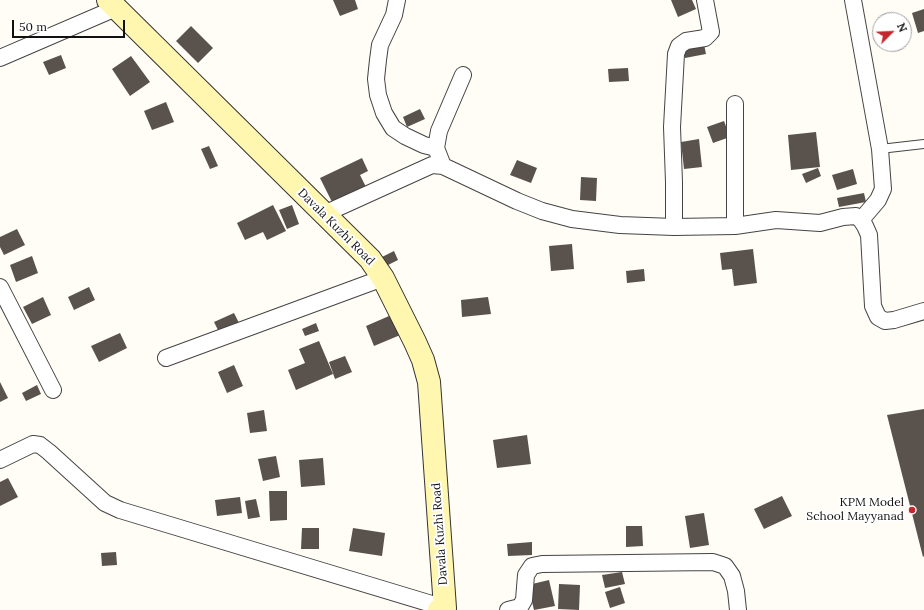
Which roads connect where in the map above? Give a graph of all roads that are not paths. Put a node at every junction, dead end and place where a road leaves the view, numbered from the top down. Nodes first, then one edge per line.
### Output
1 (396, 0) edge
2 (705, 0) edge
3 (853, 0) edge
4 (112, 4) edge
5 (0, 58) edge
6 (463, 75) dead end
7 (735, 104) dead end
8 (924, 144) edge
9 (436, 148) junction
10 (880, 149) junction
11 (443, 166) junction
12 (324, 214) junction
13 (861, 220) junction
14 (735, 226) junction
15 (674, 228) junction
16 (383, 278) junction
17 (0, 288) edge
18 (924, 311) edge
19 (166, 358) dead end
20 (53, 390) dead end
21 (0, 460) edge
22 (442, 609) edge
23 (508, 610) edge
24 (738, 610) edge

1 - 9 street
2 - 15 street
3 - 10 street
4 - 5 street
4 - 12 street, Davala Kuzhi Road
6 - 9 street
7 - 14 street
8 - 10 lane
9 - 11 street
10 - 13 street
11 - 12 street
11 - 15 street
12 - 16 street, Davala Kuzhi Road
13 - 14 street
13 - 18 street
14 - 15 street
16 - 19 street
16 - 22 street, Davala Kuzhi Road
17 - 20 street
21 - 22 street
23 - 24 street

